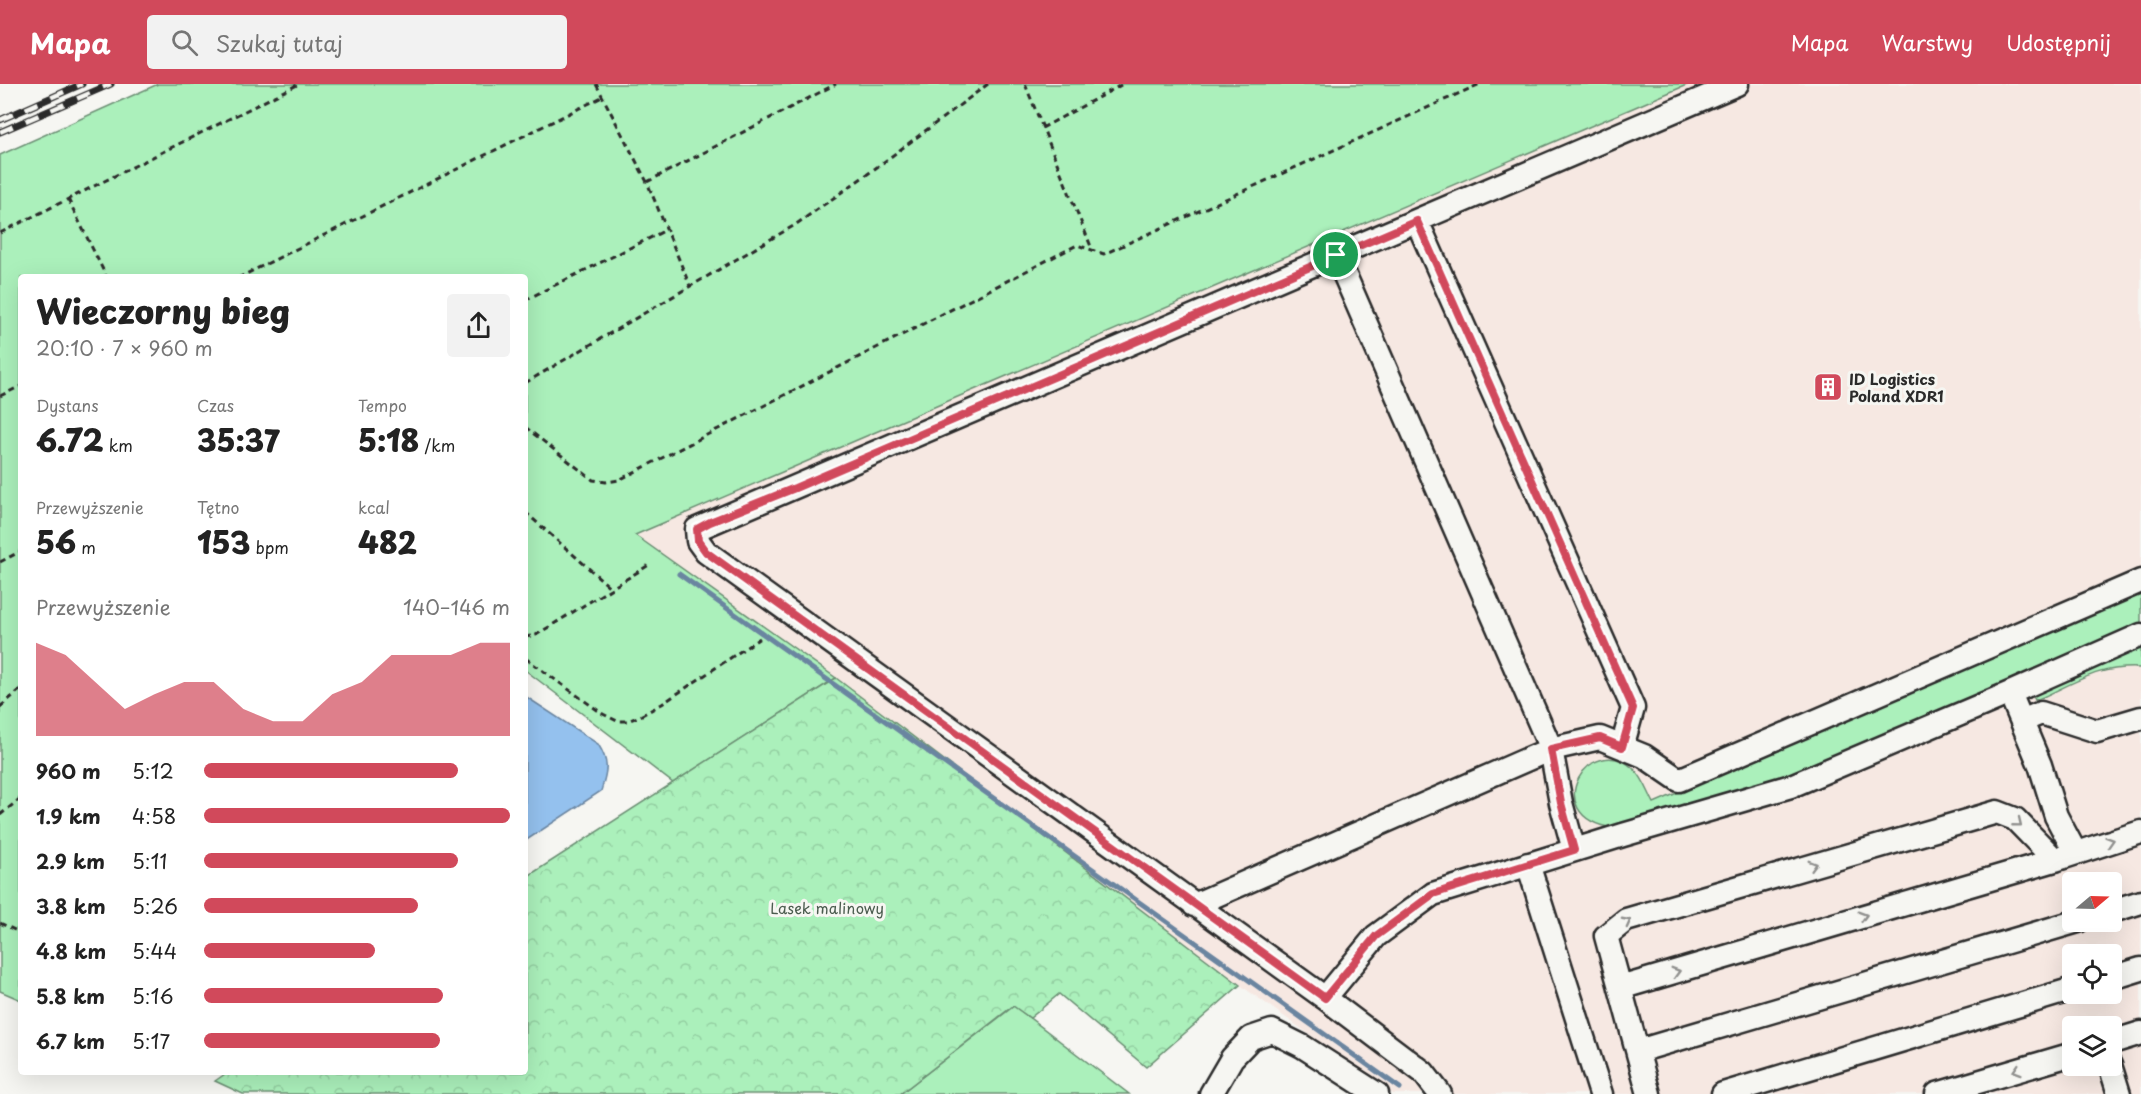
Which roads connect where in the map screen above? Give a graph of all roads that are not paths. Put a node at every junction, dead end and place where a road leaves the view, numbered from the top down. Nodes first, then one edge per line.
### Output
1 (1737, 84) edge
2 (1417, 221) junction
3 (1336, 255) junction
4 (2141, 581) edge
5 (2141, 635) edge
6 (2010, 693) junction
7 (2141, 718) edge
8 (2022, 720) junction
9 (1622, 747) junction
10 (1551, 749) junction
11 (2141, 832) edge
12 (1574, 850) junction
13 (2065, 856) junction
14 (1528, 864) junction
15 (2141, 902) edge
16 (1194, 905) junction
17 (2122, 908) edge
18 (2062, 926) edge
19 (2141, 969) edge
20 (2122, 975) edge
21 (1620, 988) junction
22 (2062, 992) edge
23 (1325, 998) junction
24 (2141, 1033) edge
25 (2122, 1039) edge
26 (1638, 1051) junction
27 (2062, 1057) edge
28 (2113, 1076) edge
29 (1727, 1093) edge
30 (1211, 1094) edge
31 (1377, 1094) edge
32 (1440, 1094) edge
33 (1601, 1094) edge
34 (1650, 1094) edge
35 (1937, 1094) edge
36 (2119, 1094) edge

1 - 2 street
2 - 3 street
2 - 9 street
3 - 10 street
3 - 16 street
4 - 9 street
5 - 6 street
6 - 8 street
6 - 12 street
7 - 8 street
8 - 13 street
9 - 10 street
10 - 12 street
10 - 16 street
13 -> 11 street
12 - 14 street
21 -> 13 street
21 -> 13 street
14 - 23 street
14 - 33 street
15 - 17 street
16 - 23 street
18 - 26 street
19 - 20 street
21 - 26 street
22 - 29 street
23 - 32 street
24 - 25 street
26 - 34 street
27 -> 35 street
28 - 36 street
30 - 31 street

